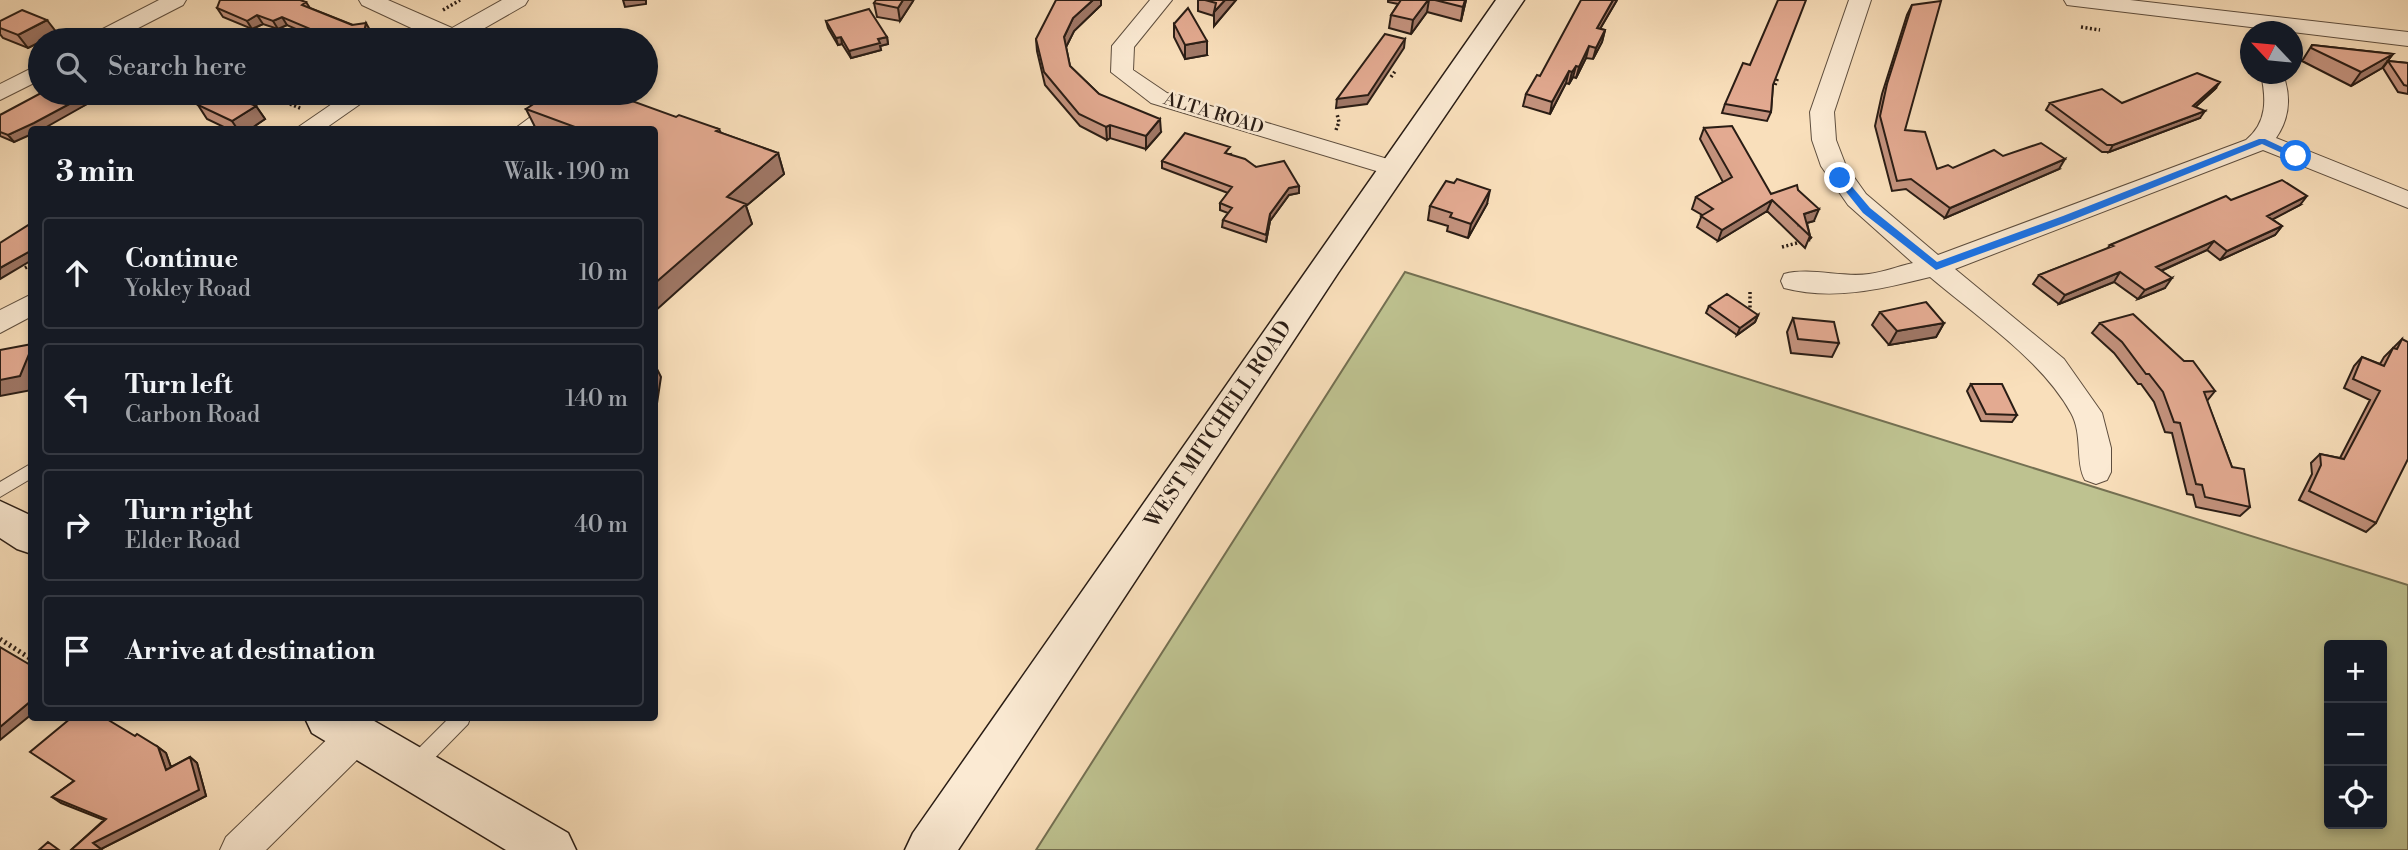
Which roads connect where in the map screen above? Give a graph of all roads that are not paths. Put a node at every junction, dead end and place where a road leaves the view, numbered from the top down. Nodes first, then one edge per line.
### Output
1 (175, 0) edge
2 (370, 0) edge
3 (517, 0) edge
4 (1161, 0) edge
5 (1510, 0) edge
6 (1860, 0) edge
7 (2075, 0) edge
8 (2241, 18) edge
9 (122, 28) edge
10 (430, 28) edge
11 (472, 28) edge
12 (2408, 39) edge
13 (28, 78) edge
14 (2275, 84) edge
15 (0, 93) edge
16 (345, 105) edge
17 (550, 105) edge
18 (312, 126) edge
19 (524, 126) edge
20 (2262, 141) junction
21 (1392, 168) junction
22 (2408, 200) edge
23 (1936, 266) junction
24 (1794, 281) dead end
25 (28, 306) edge
26 (0, 323) edge
27 (28, 472) edge
28 (2096, 472) dead end
29 (0, 491) edge
30 (0, 517) edge
31 (28, 534) edge
32 (458, 721) edge
33 (343, 726) edge
34 (412, 768) junction
35 (239, 850) edge
36 (551, 850) edge
37 (930, 850) edge

1 - 9 street
2 - 10 street
3 - 11 street
4 - 21 street, ALTA ROAD
5 - 21 main road, WEST MITCHELL ROAD
6 - 23 street
7 - 8 street
8 - 12 street
13 - 15 street
14 - 20 street
16 - 18 street
17 - 19 lane
20 - 22 street
20 - 23 street
21 - 37 main road, WEST MITCHELL ROAD
23 - 24 street
23 - 28 street
25 - 26 street
27 - 29 lane
30 - 31 main road
32 - 34 lane
33 - 34 main road
33 - 35 street
34 - 36 main road

